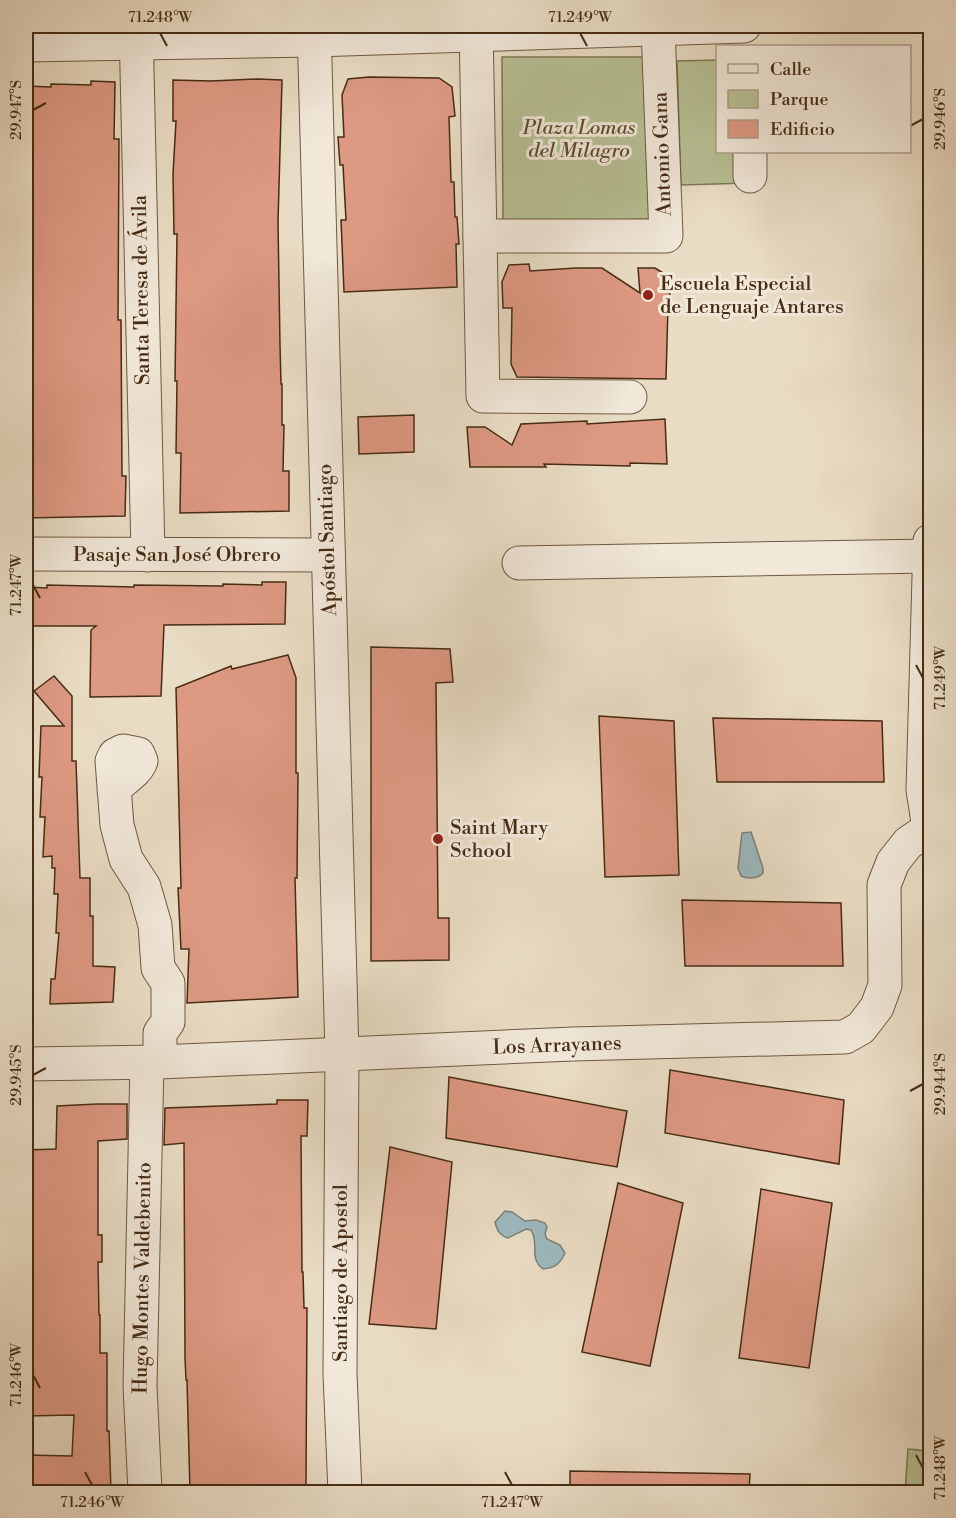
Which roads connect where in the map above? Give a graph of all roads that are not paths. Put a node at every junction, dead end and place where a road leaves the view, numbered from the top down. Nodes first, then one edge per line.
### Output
1 (746, 26) edge
2 (623, 27) edge
3 (658, 28) junction
4 (476, 30) edge
5 (314, 33) edge
6 (136, 34) edge
7 (26, 45) edge
8 (747, 45) edge
9 (480, 236) junction
10 (630, 397) dead end
11 (930, 541) edge
12 (26, 554) edge
13 (148, 555) junction
14 (328, 555) junction
15 (930, 556) edge
16 (519, 563) dead end
17 (114, 790) dead end
18 (930, 828) edge
19 (156, 1053) junction
20 (342, 1054) junction
21 (26, 1064) edge
22 (145, 1492) edge
23 (345, 1492) edge

1 - 3 street
1 - 8 street
2 - 3 street
2 - 4 street
3 - 9 street, Antonio Gana
4 - 5 street
4 - 9 street
5 - 6 street
5 - 14 street, Apóstol Santiago
6 - 7 street
6 - 13 street, Santa Teresa de Ávila
9 - 10 street
11 - 15 street
12 - 13 street, Pasaje San José Obrero
13 - 14 street, Pasaje San José Obrero
14 - 20 street, Apóstol Santiago
15 - 16 street
15 - 18 street
17 - 19 street, Hugo Montes Valdebenito
18 - 20 street, Los Arrayanes
19 - 20 street, Los Arrayanes
19 - 21 street, Los Arrayanes
19 - 22 street, Hugo Montes Valdebenito
20 - 23 street, Santiago de Apostol

